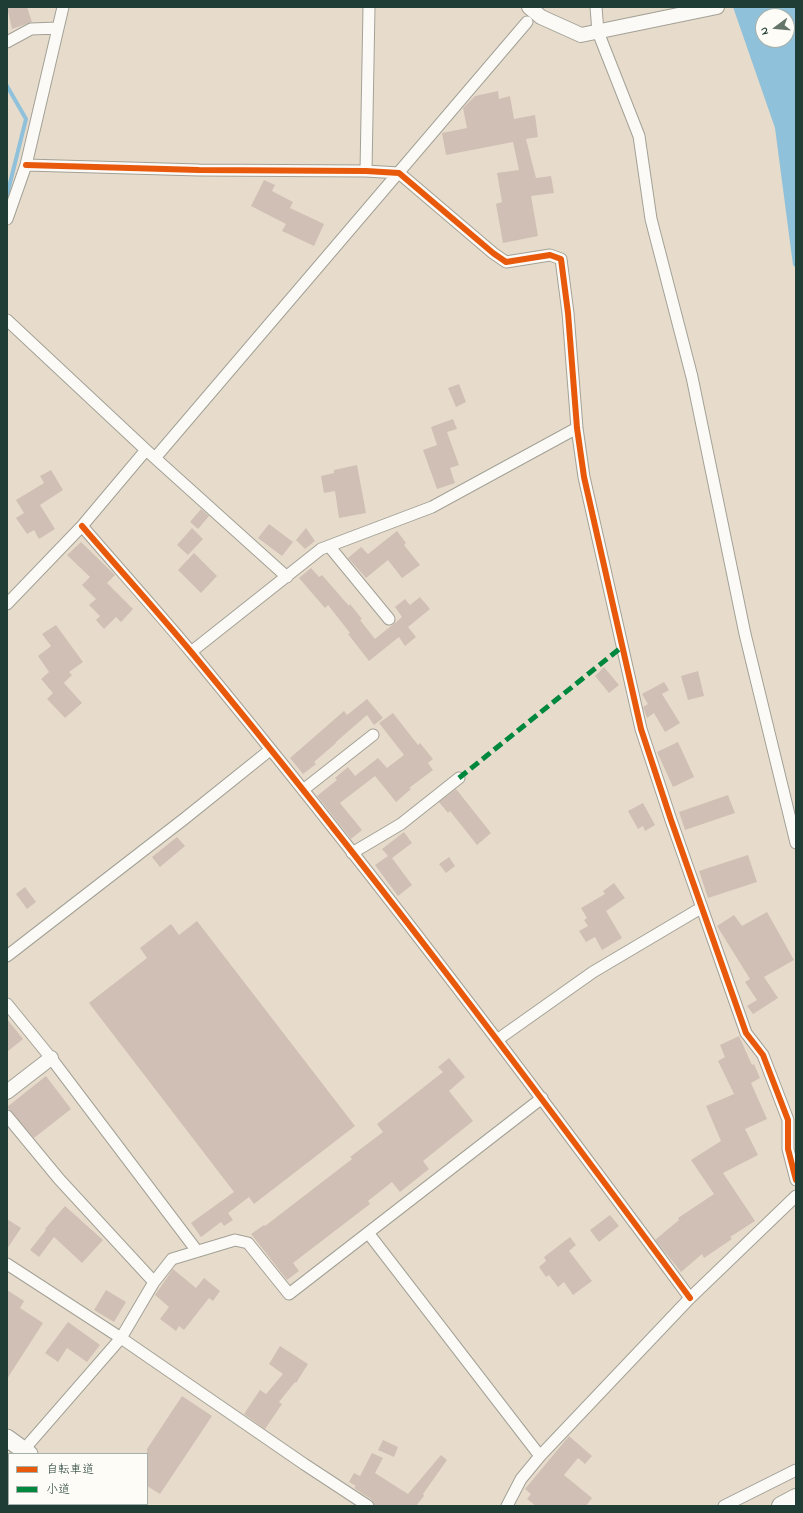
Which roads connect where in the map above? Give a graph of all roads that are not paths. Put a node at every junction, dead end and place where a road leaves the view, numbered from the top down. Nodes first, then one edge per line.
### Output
1 (63, 7) edge
2 (369, 7) edge
3 (529, 7) edge
4 (596, 7) edge
5 (717, 7) edge
6 (527, 22) dead end
7 (58, 28) junction
8 (602, 32) junction
9 (7, 42) edge
10 (26, 165) junction
11 (366, 171) junction
12 (399, 173) junction
13 (7, 219) edge
14 (7, 320) edge
15 (577, 428) junction
16 (146, 450) junction
17 (156, 458) junction
18 (82, 526) junction
19 (329, 546) junction
20 (287, 577) junction
21 (7, 604) edge
22 (389, 618) dead end
23 (191, 652) junction
24 (373, 735) dead end
25 (270, 750) junction
26 (459, 778) dead end
27 (303, 790) junction
28 (796, 843) edge
29 (352, 853) junction
30 (701, 908) junction
31 (7, 956) edge
32 (7, 1004) edge
33 (496, 1040) junction
34 (51, 1058) junction
35 (7, 1092) edge
36 (542, 1098) junction
37 (7, 1116) edge
38 (792, 1147) edge
39 (796, 1180) edge
40 (796, 1196) edge
41 (369, 1234) junction
42 (197, 1251) junction
43 (7, 1264) edge
44 (154, 1282) junction
45 (690, 1298) junction
46 (121, 1338) junction
47 (7, 1438) edge
48 (24, 1453) edge
49 (540, 1456) junction
50 (796, 1470) edge
51 (796, 1498) edge
52 (368, 1506) edge
53 (507, 1506) edge
54 (724, 1506) edge
55 (781, 1506) edge

1 - 7 street
2 - 11 street
3 - 8 street
4 - 8 street
5 - 8 street
6 - 12 street
7 - 9 street
7 - 10 street
8 - 28 street
10 - 11 street
10 - 13 street
11 - 12 street
12 - 15 street
12 - 17 street
14 - 16 street
15 - 19 street
15 - 30 street
16 - 17 street
16 - 18 street
17 - 20 street
18 - 21 street
18 - 23 street
19 - 20 street
19 - 22 street
20 - 23 street
23 - 25 street
24 - 27 street
25 - 27 street
25 - 31 street
26 - 29 street
27 - 29 street
29 - 33 street
30 - 33 street
30 - 38 street
32 - 34 street
33 - 36 street
34 - 35 street
34 - 42 street
36 - 41 street
36 - 45 street
37 - 44 street
38 - 39 street
40 - 45 street
41 - 42 street
41 - 49 street
42 - 44 street
43 - 46 street
44 - 46 street
45 - 49 street
46 - 48 street
46 - 52 street
47 - 48 main road
49 - 53 street
50 - 54 street
51 - 55 highway

